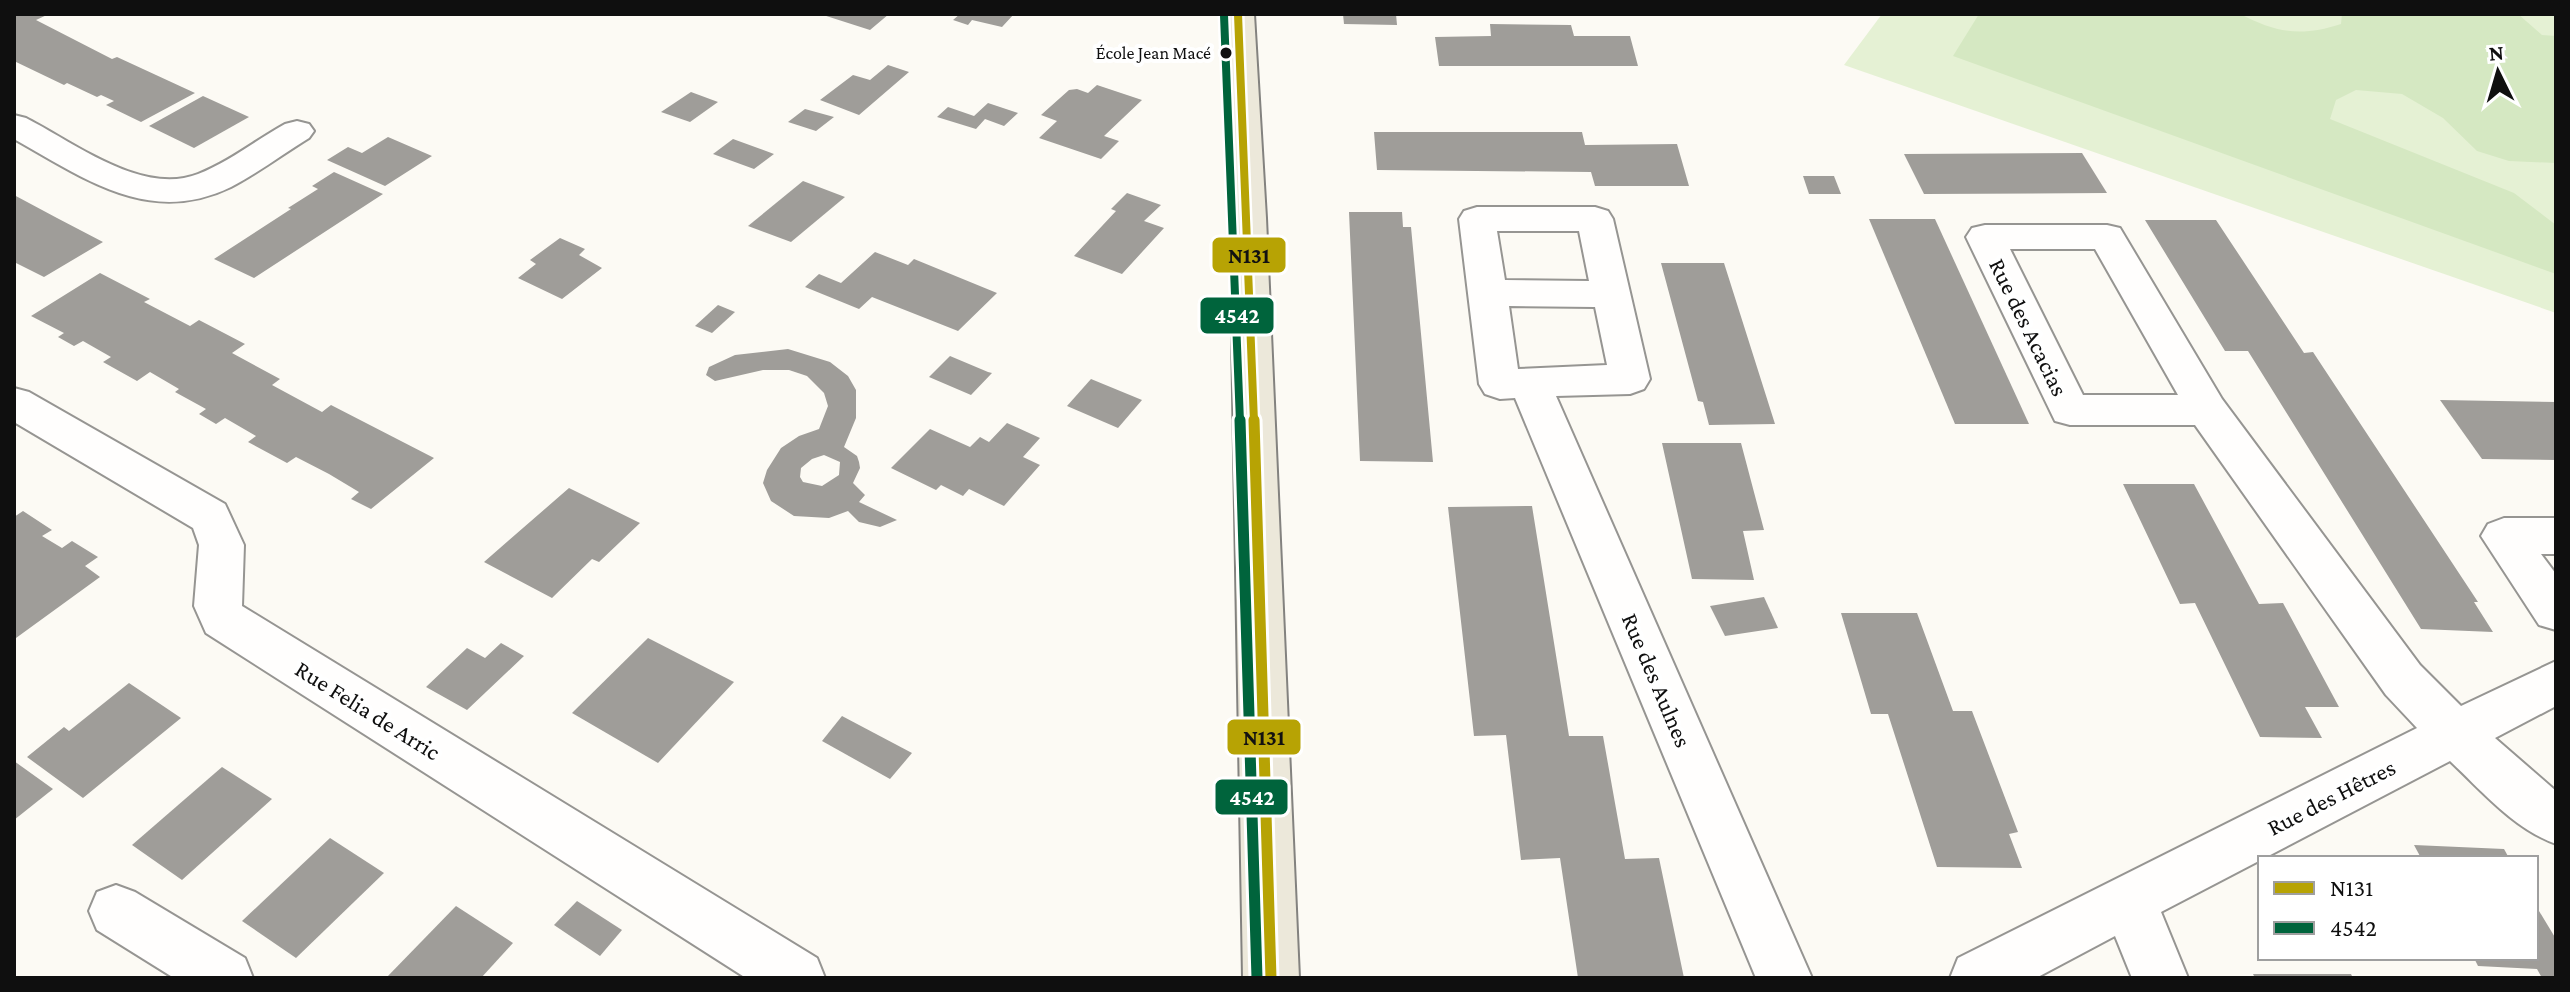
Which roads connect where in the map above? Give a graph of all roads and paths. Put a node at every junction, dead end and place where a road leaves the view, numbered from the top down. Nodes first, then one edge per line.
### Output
1 (1238, 14) edge
2 (14, 125) edge
3 (297, 131) dead end
4 (1487, 293) junction
5 (1611, 294) junction
6 (1529, 382) junction
7 (14, 403) edge
8 (2207, 410) junction
9 (2556, 536) edge
10 (2556, 611) edge
11 (2556, 682) edge
12 (2455, 734) junction
13 (2556, 820) edge
14 (2129, 901) junction
15 (116, 911) dead end
16 (225, 978) edge
17 (797, 978) edge
18 (1271, 978) edge
19 (1784, 978) edge
20 (1978, 978) edge
21 (2160, 978) edge

1 - 18 main road
2 - 3 street
4 - 5 street
4 - 5 street
4 - 6 street
5 - 6 street
6 - 19 street, Rue des Aulnes
7 - 17 street, Rue Felia de Arric
8 - 8 street, Rue des Acacias
8 - 12 street, Rue des Acacias
9 - 10 street
11 - 12 street, Rue des Hêtres
12 - 13 street, Rue des Acacias
12 - 14 street, Rue des Hêtres
14 - 20 street, Rue des Hêtres
14 - 21 street
15 - 16 street

